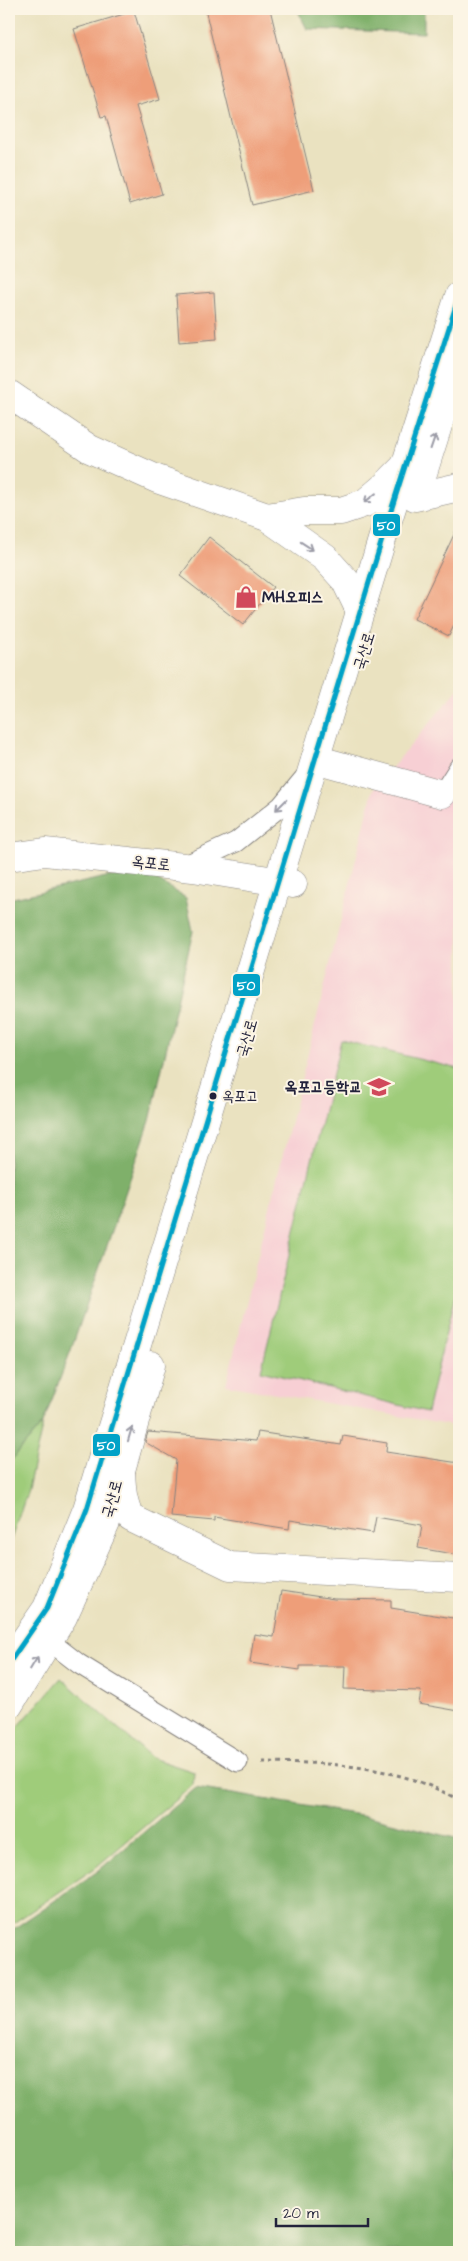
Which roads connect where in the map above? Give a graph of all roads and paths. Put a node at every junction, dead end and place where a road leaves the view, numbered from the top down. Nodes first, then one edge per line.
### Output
1 (459, 296) edge
2 (459, 359) edge
3 (9, 394) edge
4 (459, 470) edge
5 (414, 480) junction
6 (459, 487) edge
7 (267, 517) junction
8 (360, 611) junction
9 (319, 764) junction
10 (459, 767) edge
11 (442, 794) joint
12 (9, 857) edge
13 (183, 867) junction
14 (285, 882) junction
15 (121, 1467) junction
16 (131, 1518) junction
17 (98, 1541) junction
18 (459, 1578) edge
19 (48, 1640) junction
20 (9, 1663) edge
21 (9, 1705) edge
22 (238, 1762) joint
23 (459, 1800) edge

1 - 5 street, 국산로
5 -> 2 street, 국산로
3 - 7 street
4 - 5 street
5 - 6 street
5 -> 7 street
5 - 8 street, 국산로
5 - 9 street, 국산로
7 -> 8 street
8 - 9 street, 국산로
9 - 11 street
9 -> 13 lane
9 - 14 street, 국산로
10 - 11 lane
12 - 13 street, 옥포로
13 - 14 street, 옥포로
15 -> 14 street, 국산로
14 - 20 street, 국산로
15 - 16 street
15 - 17 street, 국산로
16 - 17 street
16 - 18 street
17 - 19 street, 국산로
21 -> 19 street, 국산로
19 - 22 lane
22 - 23 path

